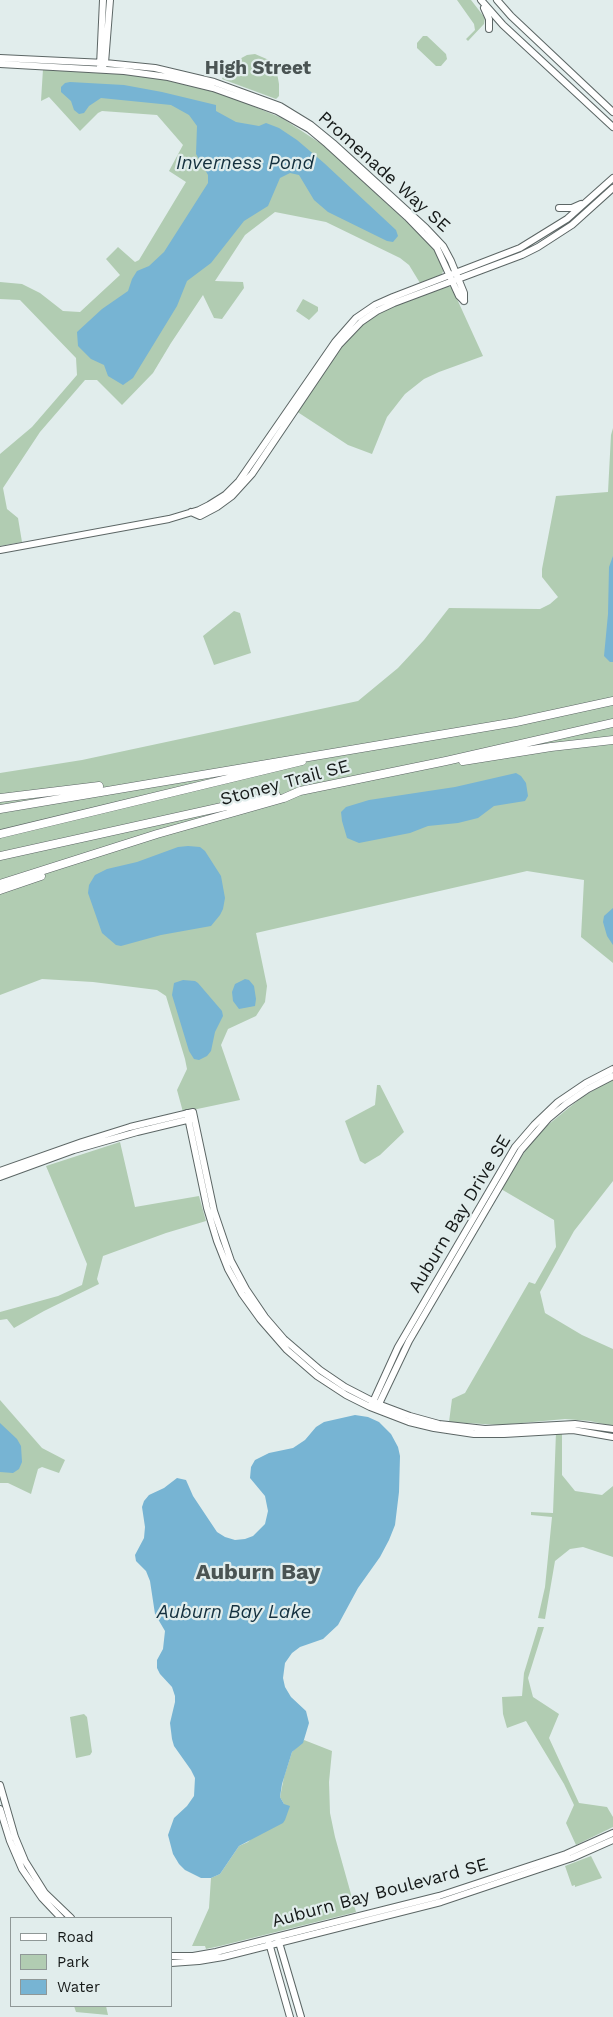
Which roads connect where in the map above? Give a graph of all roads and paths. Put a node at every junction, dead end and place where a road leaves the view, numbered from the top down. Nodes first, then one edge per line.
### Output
1 (103, 0) edge
2 (110, 0) edge
3 (481, 0) edge
4 (497, 0) edge
5 (489, 29) dead end
6 (0, 58) edge
7 (0, 64) edge
8 (102, 65) junction
9 (613, 112) edge
10 (613, 127) edge
11 (613, 178) edge
12 (613, 188) edge
13 (587, 202) junction
14 (559, 208) dead end
15 (454, 277) junction
16 (0, 550) edge
17 (613, 701) edge
18 (613, 724) edge
19 (613, 740) edge
20 (333, 754) junction
21 (446, 761) junction
22 (163, 780) junction
23 (300, 791) junction
24 (0, 798) edge
25 (0, 809) edge
26 (0, 834) edge
27 (108, 850) junction
28 (0, 856) edge
29 (0, 884) edge
30 (0, 890) edge
31 (613, 1069) edge
32 (613, 1076) edge
33 (191, 1116) junction
34 (0, 1171) edge
35 (0, 1177) edge
36 (374, 1406) junction
37 (613, 1430) edge
38 (613, 1437) edge
39 (0, 1785) edge
40 (0, 1809) edge
41 (613, 1833) edge
42 (613, 1840) edge
43 (594, 1846) junction
44 (60, 1917) edge
45 (70, 1917) edge
46 (278, 1940) junction
47 (269, 1942) junction
48 (172, 1956) edge
49 (172, 1962) edge
50 (290, 2017) edge
51 (300, 2017) edge

1 - 8 street
2 - 8 street
3 - 5 street
3 - 10 street
4 - 9 street
6 - 8 street, Promenade Way SE
7 - 8 street, Promenade Way SE
8 - 15 street, Promenade Way SE
11 - 13 street
12 - 15 street
13 - 14 street
13 - 15 street
15 - 16 street
17 - 20 highway, Stoney Trail SE
18 - 21 highway, Stoney Trail SE
19 - 21 highway
20 - 22 highway, Stoney Trail SE
20 - 26 highway
21 - 23 highway, Stoney Trail SE
22 - 24 highway
22 - 25 highway, Stoney Trail SE
23 - 27 highway, Stoney Trail SE
23 - 28 highway
27 - 29 highway, Stoney Trail SE
27 - 30 highway
31 - 36 street, Auburn Bay Drive SE
32 - 36 street, Auburn Bay Drive SE
33 - 34 street
33 - 35 street
33 - 36 street
36 - 37 street
36 - 38 street
39 - 45 street
40 - 44 street
41 - 43 street
42 - 43 street
43 - 46 street, Auburn Bay Boulevard SE
46 - 47 street, Auburn Bay Boulevard SE
46 - 51 street
47 - 48 street, Auburn Bay Boulevard SE
47 - 49 street, Auburn Bay Boulevard SE
47 - 50 street

